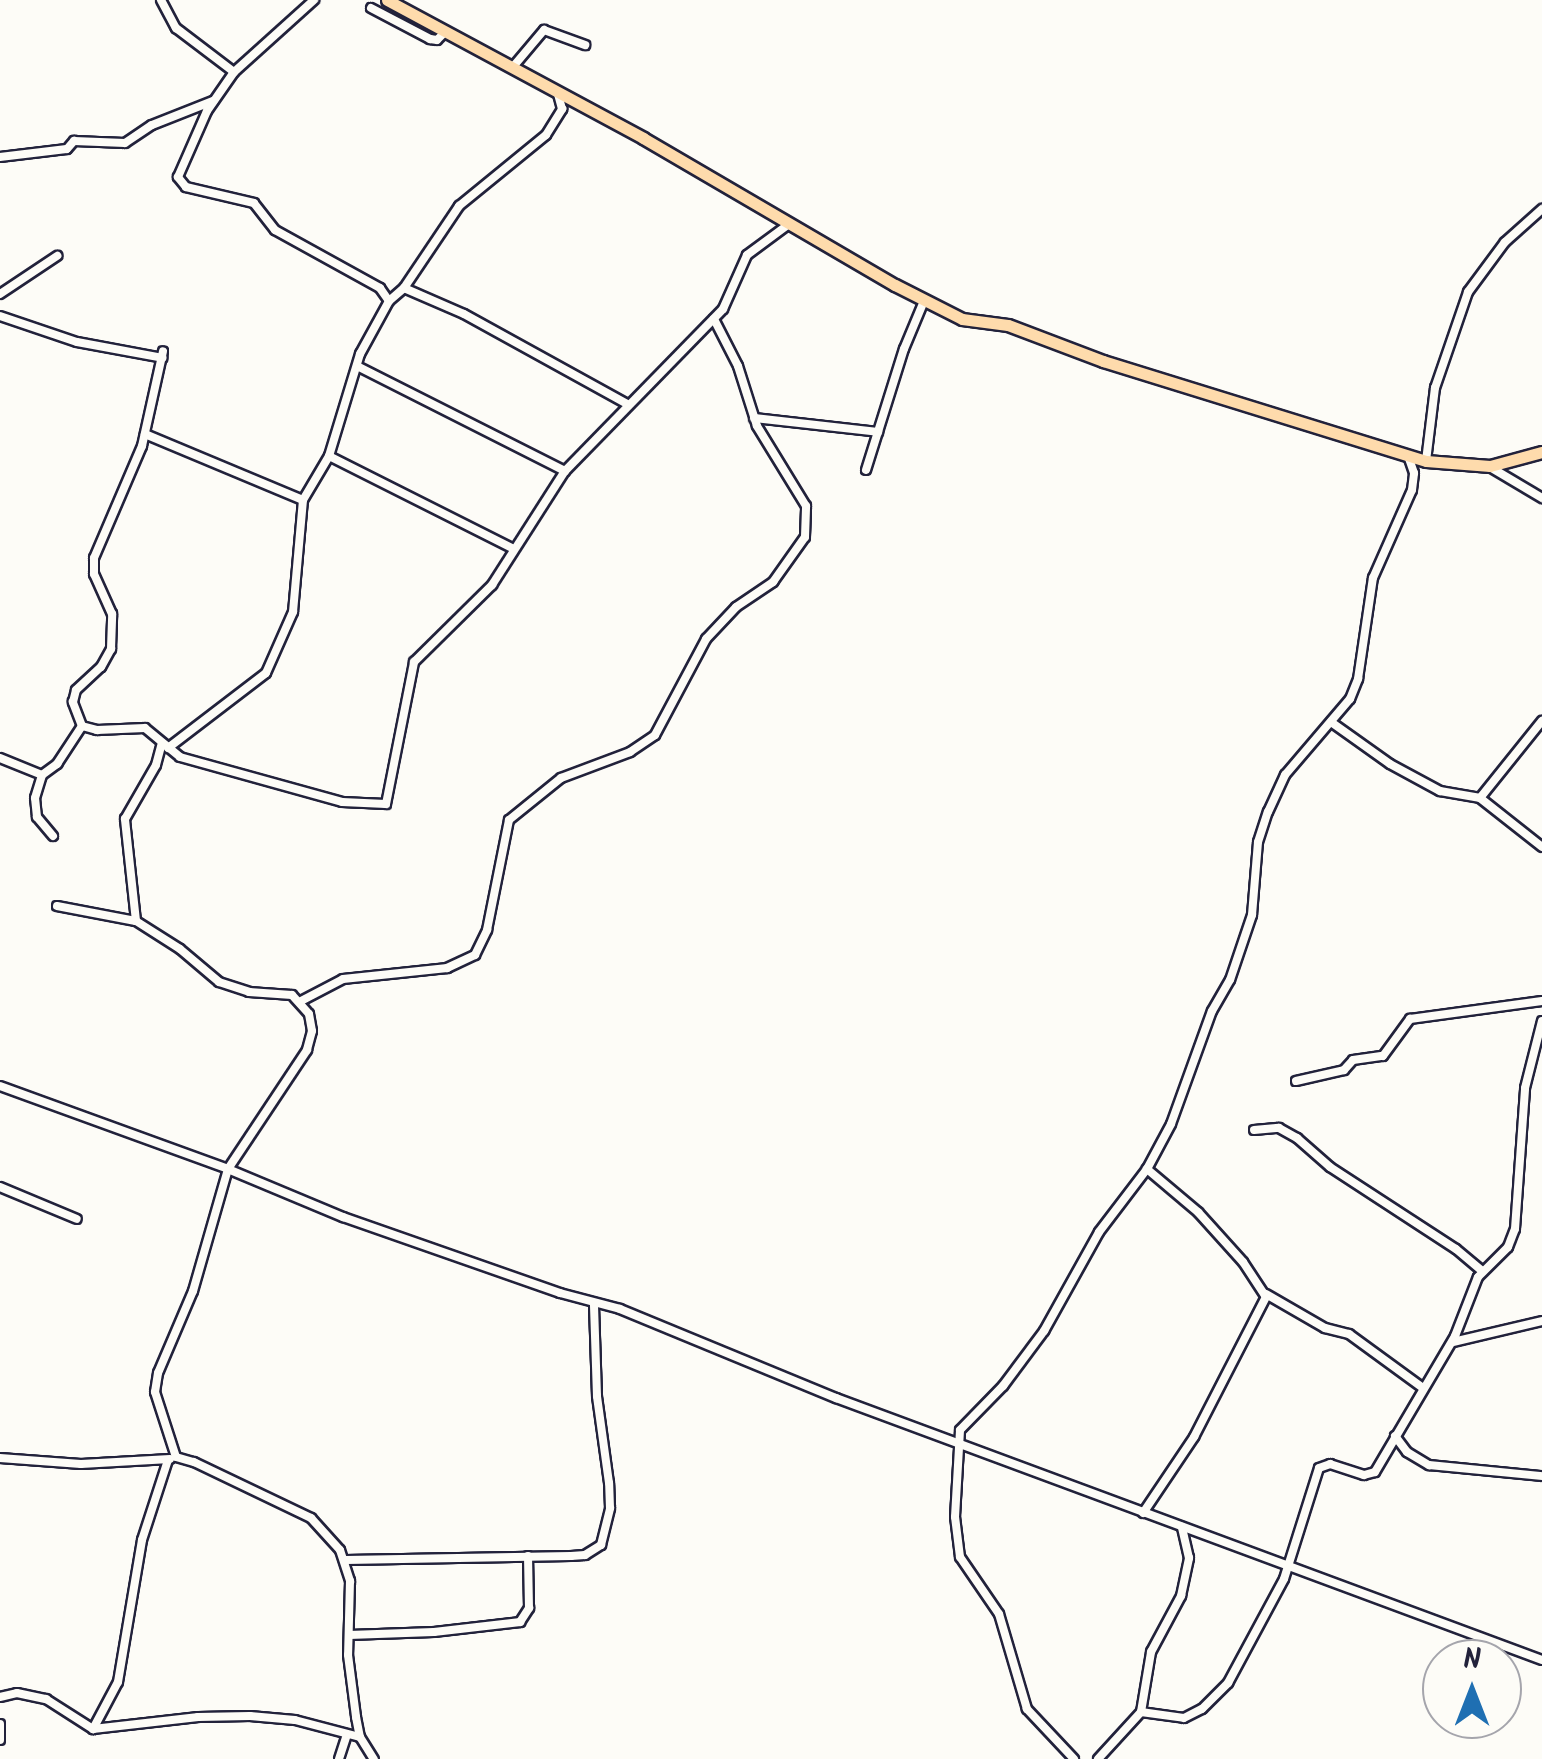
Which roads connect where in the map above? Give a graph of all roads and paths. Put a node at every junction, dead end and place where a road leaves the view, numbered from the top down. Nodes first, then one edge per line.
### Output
1 (161, 0) edge
2 (314, 0) edge
3 (387, 0) edge
4 (371, 8) dead end
5 (444, 32) junction
6 (584, 44) dead end
7 (512, 68) junction
8 (234, 72) junction
9 (555, 91) junction
10 (213, 101) junction
11 (0, 157) edge
12 (1542, 208) edge
13 (788, 224) junction
14 (57, 256) dead end
15 (404, 288) junction
16 (0, 294) edge
17 (389, 301) junction
18 (924, 302) junction
19 (0, 316) edge
20 (714, 318) junction
21 (359, 366) junction
22 (629, 405) junction
23 (754, 418) junction
24 (878, 432) junction
25 (145, 434) junction
26 (1542, 452) edge
27 (329, 456) junction
28 (1408, 456) junction
29 (1426, 461) junction
30 (1490, 466) junction
31 (866, 470) dead end
32 (565, 471) junction
33 (1542, 498) edge
34 (303, 500) junction
35 (514, 550) junction
36 (1542, 721) edge
37 (1331, 722) junction
38 (82, 726) junction
39 (165, 746) junction
40 (0, 758) edge
41 (42, 776) junction
42 (1480, 798) junction
43 (52, 836) dead end
44 (1542, 847) edge
45 (58, 906) dead end
46 (136, 920) junction
47 (301, 1001) junction
48 (1542, 1002) edge
49 (1542, 1020) edge
50 (1296, 1081) dead end
51 (0, 1086) edge
52 (1254, 1130) dead end
53 (1148, 1168) junction
54 (228, 1169) junction
55 (0, 1186) edge
56 (76, 1219) dead end
57 (1482, 1272) junction
58 (1266, 1294) junction
59 (594, 1304) junction
60 (1542, 1322) edge
61 (1449, 1344) junction
62 (1422, 1388) junction
63 (1394, 1436) junction
64 (958, 1443) junction
65 (0, 1458) edge
66 (172, 1458) junction
67 (1542, 1476) edge
68 (1143, 1513) junction
69 (1182, 1527) junction
70 (528, 1556) junction
71 (346, 1560) junction
72 (1285, 1565) junction
73 (348, 1635) junction
74 (1542, 1660) edge
75 (0, 1697) edge
76 (1141, 1712) junction
77 (0, 1724) edge
78 (92, 1728) junction
79 (347, 1734) junction
80 (360, 1737) junction
81 (0, 1740) edge
82 (339, 1759) edge
83 (374, 1759) edge
84 (1074, 1759) edge
85 (1098, 1759) edge

1 - 8 street
2 - 8 street
3 - 5 main road
4 - 5 street
5 - 7 main road
6 - 7 street
7 - 9 main road
8 - 10 street
9 - 13 main road
9 - 15 street
10 - 11 street
10 - 17 street
12 - 29 street
13 - 18 main road
13 - 20 street
14 - 16 street
15 - 17 street
15 - 22 street
17 - 21 street
18 - 24 street
18 - 28 main road
19 - 25 street
20 - 22 street
20 - 23 street
21 - 27 street
21 - 32 street
22 - 32 street
23 - 24 street
23 - 47 street
24 - 31 street
25 - 34 street
25 - 38 street
26 - 30 main road
27 - 34 street
27 - 35 street
28 - 29 main road
28 - 37 street
29 - 30 main road
30 - 33 street
32 - 35 street
34 - 39 street
35 - 39 street
36 - 42 street
37 - 42 street
37 - 53 street
38 - 39 street
38 - 41 street
39 - 46 street
40 - 41 street
41 - 43 street
42 - 44 street
45 - 46 street
46 - 47 street
47 - 54 street
48 - 50 street
49 - 57 street
51 - 54 street
52 - 57 street
53 - 58 street
53 - 64 street
54 - 59 street
54 - 66 street
55 - 56 street
57 - 61 street
58 - 62 street
58 - 68 street
59 - 64 street
59 - 70 street
60 - 61 street
61 - 62 street
62 - 63 street
63 - 67 street
63 - 72 street
64 - 68 street
64 - 84 street
65 - 66 street
66 - 71 street
66 - 78 street
68 - 69 street
69 - 72 street
69 - 76 street
70 - 71 street
70 - 73 street
71 - 73 street
72 - 74 street
72 - 76 street
73 - 80 street
75 - 78 street
76 - 85 street
77 - 81 street
78 - 79 street
79 - 80 street
79 - 82 street
80 - 83 street

